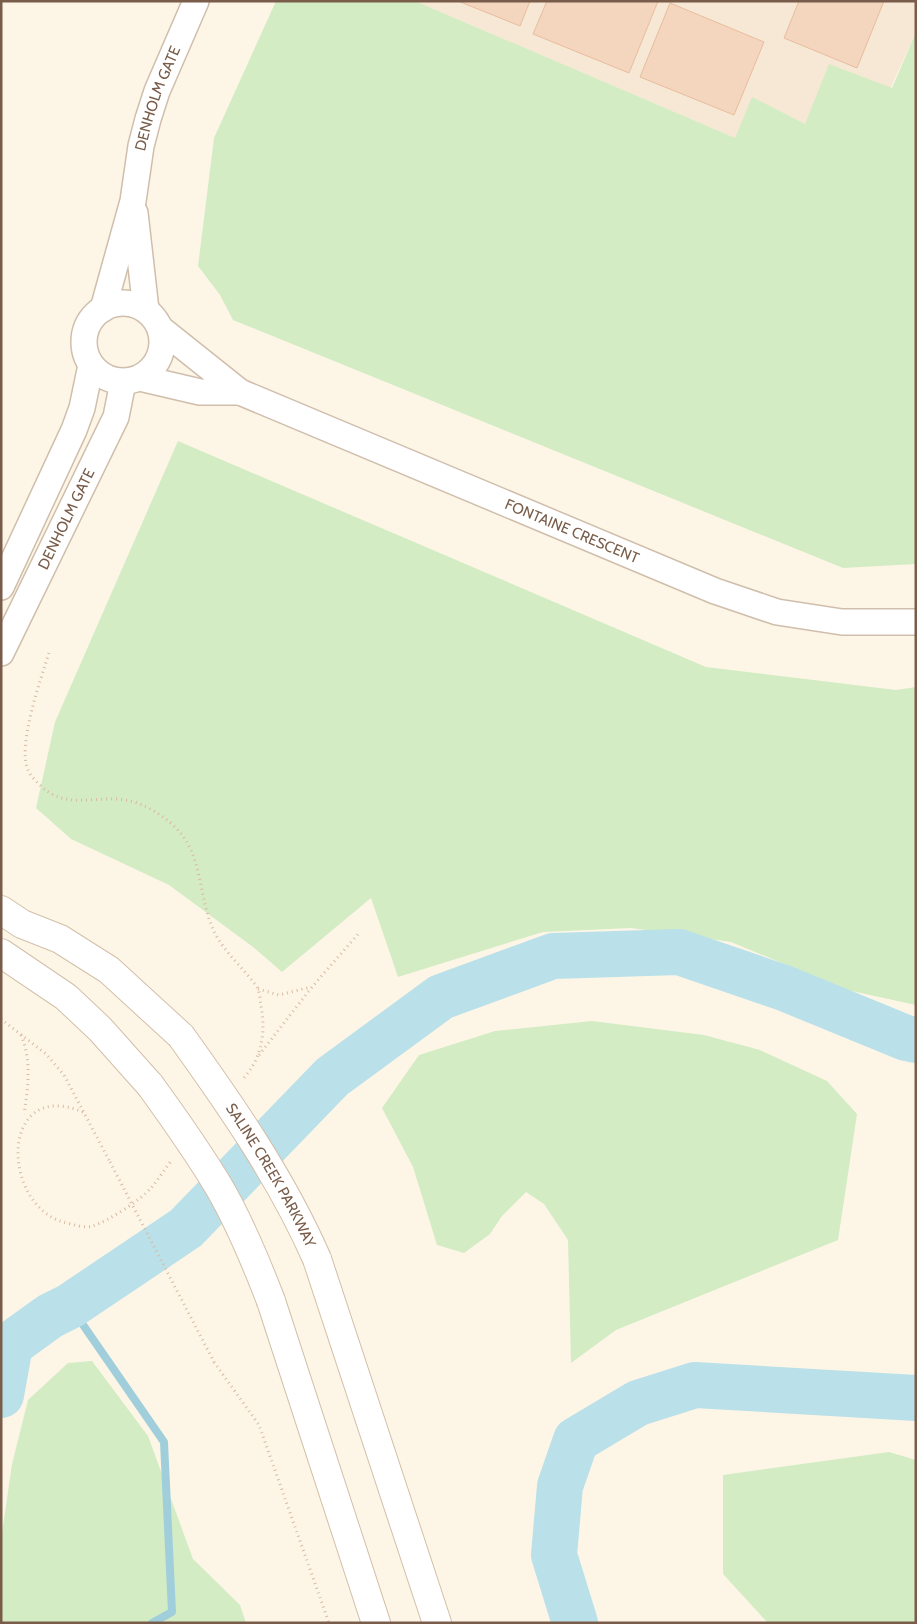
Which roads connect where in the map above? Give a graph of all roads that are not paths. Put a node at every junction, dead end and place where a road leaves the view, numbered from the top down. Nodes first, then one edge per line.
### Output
1 (196, 1) edge
2 (133, 201) junction
3 (103, 308) junction
4 (146, 310) junction
5 (161, 329) junction
6 (91, 365) junction
7 (131, 380) junction
8 (240, 392) junction
9 (1, 587) edge
10 (916, 622) edge
11 (1, 653) edge
12 (1, 910) edge
13 (1, 953) edge
14 (376, 1623) edge
15 (437, 1623) edge

1 - 2 street, DENHOLM GATE
2 - 3 street, DENHOLM GATE
2 - 4 street, DENHOLM GATE
3 - 4 street
3 - 6 street
4 - 5 street
5 - 7 street
5 - 8 street, FONTAINE CRESCENT
6 - 7 street
6 - 9 street, DENHOLM GATE
7 - 8 street, FONTAINE CRESCENT
7 - 11 street, DENHOLM GATE
8 - 10 street, FONTAINE CRESCENT
12 - 15 main road, SALINE CREEK PARKWAY, bridge
13 - 14 main road, bridge

